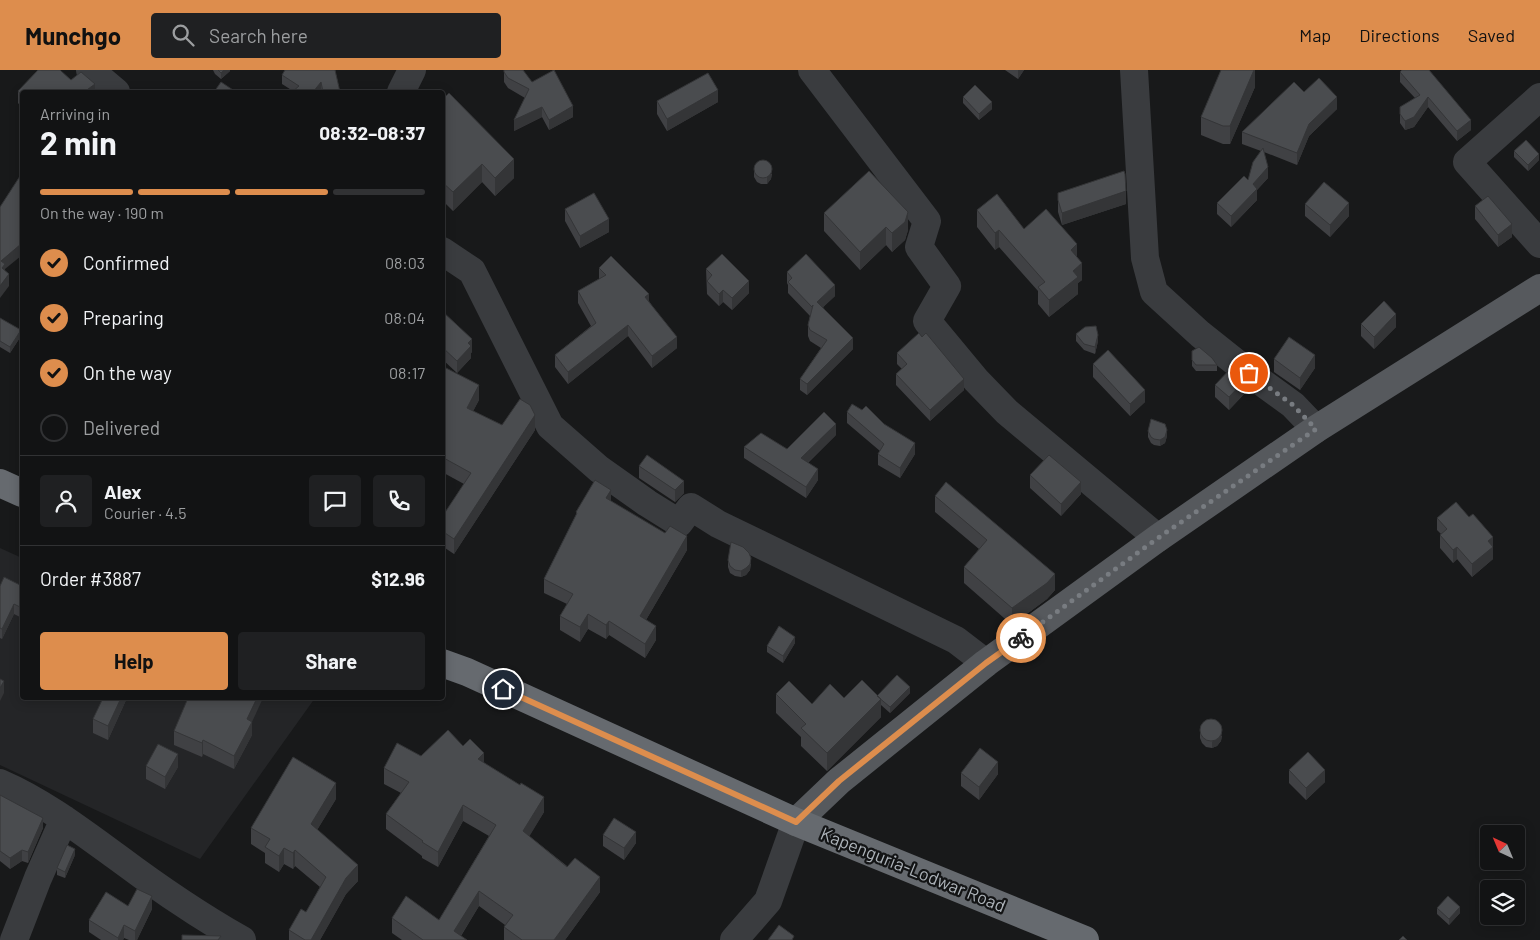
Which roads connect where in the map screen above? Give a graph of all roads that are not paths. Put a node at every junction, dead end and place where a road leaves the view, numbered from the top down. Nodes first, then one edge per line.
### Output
1 (90, 70) edge
2 (412, 70) edge
3 (812, 70) edge
4 (1134, 70) edge
5 (114, 90) edge
6 (402, 90) edge
7 (1540, 97) edge
8 (1540, 244) edge
9 (445, 253) edge
10 (1540, 288) edge
11 (1316, 429) junction
12 (0, 483) edge
13 (20, 491) edge
14 (1158, 538) junction
15 (986, 663) junction
16 (445, 664) edge
17 (0, 783) edge
18 (64, 819) junction
19 (796, 822) junction
20 (14, 940) edge
21 (242, 940) edge
22 (734, 940) edge
23 (1084, 940) edge

1 - 5 street
2 - 6 street
3 - 14 street
4 - 11 street
7 - 8 street
9 - 15 street
10 - 11 main road
11 - 14 main road
12 - 13 highway
14 - 15 main road
15 - 19 main road
16 - 19 highway, Kapenguria-Lodwar Road
17 - 18 street
18 - 20 street
18 - 21 street
19 - 22 street
19 - 23 highway, Kapenguria-Lodwar Road

